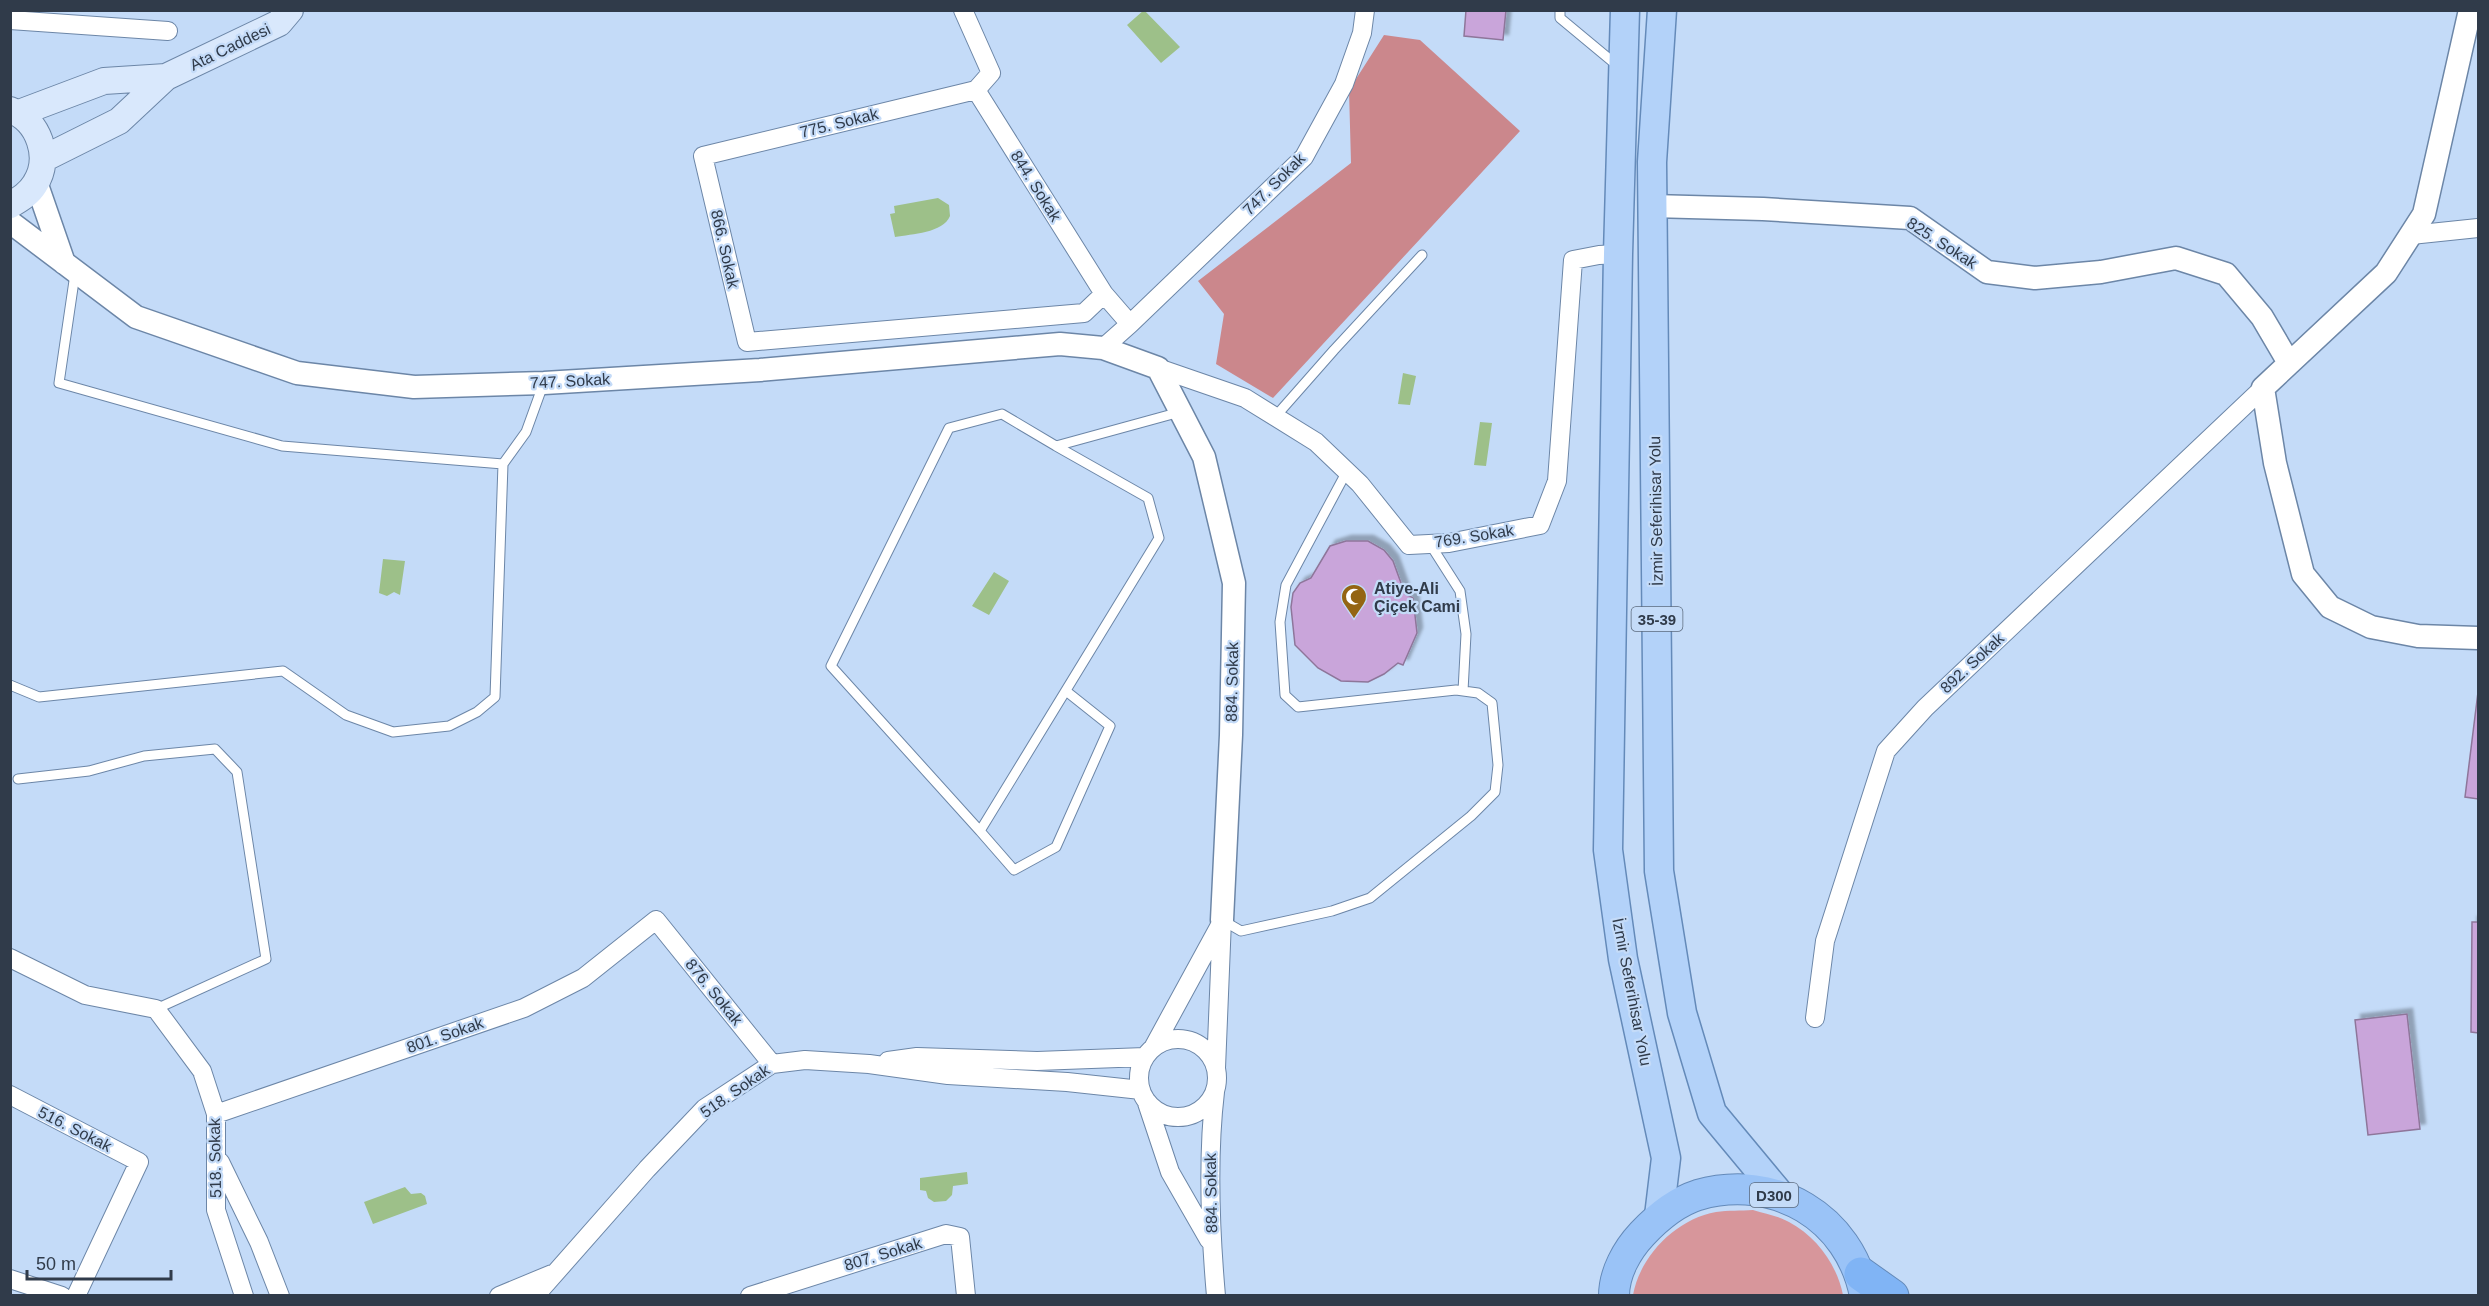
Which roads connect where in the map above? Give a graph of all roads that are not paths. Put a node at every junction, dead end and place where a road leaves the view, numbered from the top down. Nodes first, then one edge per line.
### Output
1 (290, 10) edge
2 (963, 10) edge
3 (1365, 10) edge
4 (1560, 10) edge
5 (1625, 10) edge
6 (1662, 10) edge
7 (2470, 10) edge
8 (10, 20) edge
9 (168, 31) dead end
10 (1624, 71) junction
11 (166, 77) junction
12 (976, 90) junction
13 (15, 112) edge
14 (703, 156) joint
15 (40, 170) junction
16 (10, 205) edge
17 (1652, 206) junction
18 (10, 222) edge
19 (2478, 228) edge
20 (2411, 235) junction
21 (1618, 254) junction
22 (1422, 255) dead end
23 (70, 267) junction
24 (1104, 294) junction
25 (1130, 324) junction
26 (1103, 348) junction
27 (2289, 363) junction
28 (1158, 368) junction
29 (544, 383) junction
30 (2263, 388) junction
31 (1180, 412) junction
32 (1275, 417) junction
33 (1056, 446) junction
34 (503, 464) junction
35 (1347, 471) junction
36 (1430, 544) junction
37 (2478, 638) edge
38 (10, 686) edge
39 (1066, 691) junction
40 (1464, 691) junction
41 (18, 779) dead end
42 (980, 831) junction
43 (656, 920) joint
44 (1222, 920) junction
45 (10, 958) edge
46 (156, 1009) junction
47 (1815, 1018) dead end
48 (1149, 1052) junction
49 (772, 1064) junction
50 (868, 1064) junction
51 (1216, 1069) junction
52 (1215, 1090) junction
53 (10, 1095) edge
54 (1144, 1095) junction
55 (216, 1114) junction
56 (218, 1157) junction
57 (1781, 1196) junction
58 (1659, 1216) junction
59 (1211, 1244) junction
60 (554, 1273) junction
61 (10, 1279) edge
62 (1863, 1285) edge
63 (1611, 1291) edge
64 (62, 1296) edge
65 (76, 1296) edge
66 (244, 1296) edge
67 (280, 1296) edge
68 (499, 1296) edge
69 (535, 1296) edge
70 (750, 1296) edge
71 (966, 1296) edge
72 (1216, 1296) edge
73 (1892, 1296) edge

1 - 11 main road, Ata Caddesi
2 - 12 street
3 - 25 street, 747. Sokak
4 - 10 lane
5 - 10 main road, İzmir Seferihisar Yolu / 35-39
6 - 17 main road, İzmir Seferihisar Yolu / 35-39
7 - 20 street
8 - 9 street
10 - 21 main road, İzmir Seferihisar Yolu / 35-39
11 - 13 main road, Ata Caddesi
11 - 15 main road, Ata Caddesi
12 - 14 street, 775. Sokak
12 - 24 street, 844. Sokak
13 - 15 main road, Ata Caddesi
14 - 24 street, 866. Sokak
15 - 16 main road, Ata Caddesi
15 - 23 street
17 - 27 street, 825. Sokak
17 - 57 main road, İzmir Seferihisar Yolu / 35-39
18 - 23 street, 747. Sokak
19 - 20 street
20 - 27 street
21 - 36 street, 769. Sokak
21 - 58 main road, İzmir Seferihisar Yolu / 35-39
22 - 32 lane
23 - 29 street, 747. Sokak
23 - 34 lane
24 - 25 street, 844. Sokak
25 - 26 street
26 - 28 street
26 - 29 street, 747. Sokak
27 - 30 street
28 - 31 street, 884. Sokak
28 - 32 street
29 - 34 lane
30 - 37 street
30 - 47 street, 892. Sokak
31 - 33 lane
31 - 44 street, 884. Sokak
32 - 35 street
33 - 39 lane
33 - 42 lane
34 - 38 lane
35 - 36 street, 769. Sokak
35 - 40 lane
36 - 40 lane
39 - 42 lane
39 - 42 lane
40 - 44 lane
41 - 46 lane
43 - 49 street, 876. Sokak
43 - 55 street, 801. Sokak
44 - 48 street
44 - 51 street, 884. Sokak
45 - 46 street
46 - 55 street, 518. Sokak
48 - 50 street, 518. Sokak
48 - 51 street
48 - 54 street
49 - 50 street, 518. Sokak
49 - 60 street, 518. Sokak
50 - 54 street, 518. Sokak
51 - 52 street
52 - 54 street
52 - 59 street, 884. Sokak
53 - 65 street, 516. Sokak
54 - 59 street
55 - 56 street, 518. Sokak
56 - 66 street, 518. Sokak
56 - 67 street
57 - 58 highway, D300
57 - 62 highway, D300
58 - 63 highway, D300
59 - 72 street, 884. Sokak
60 - 68 street
60 - 69 street, 518. Sokak
61 - 64 street
62 - 73 highway
70 - 71 street, 807. Sokak

